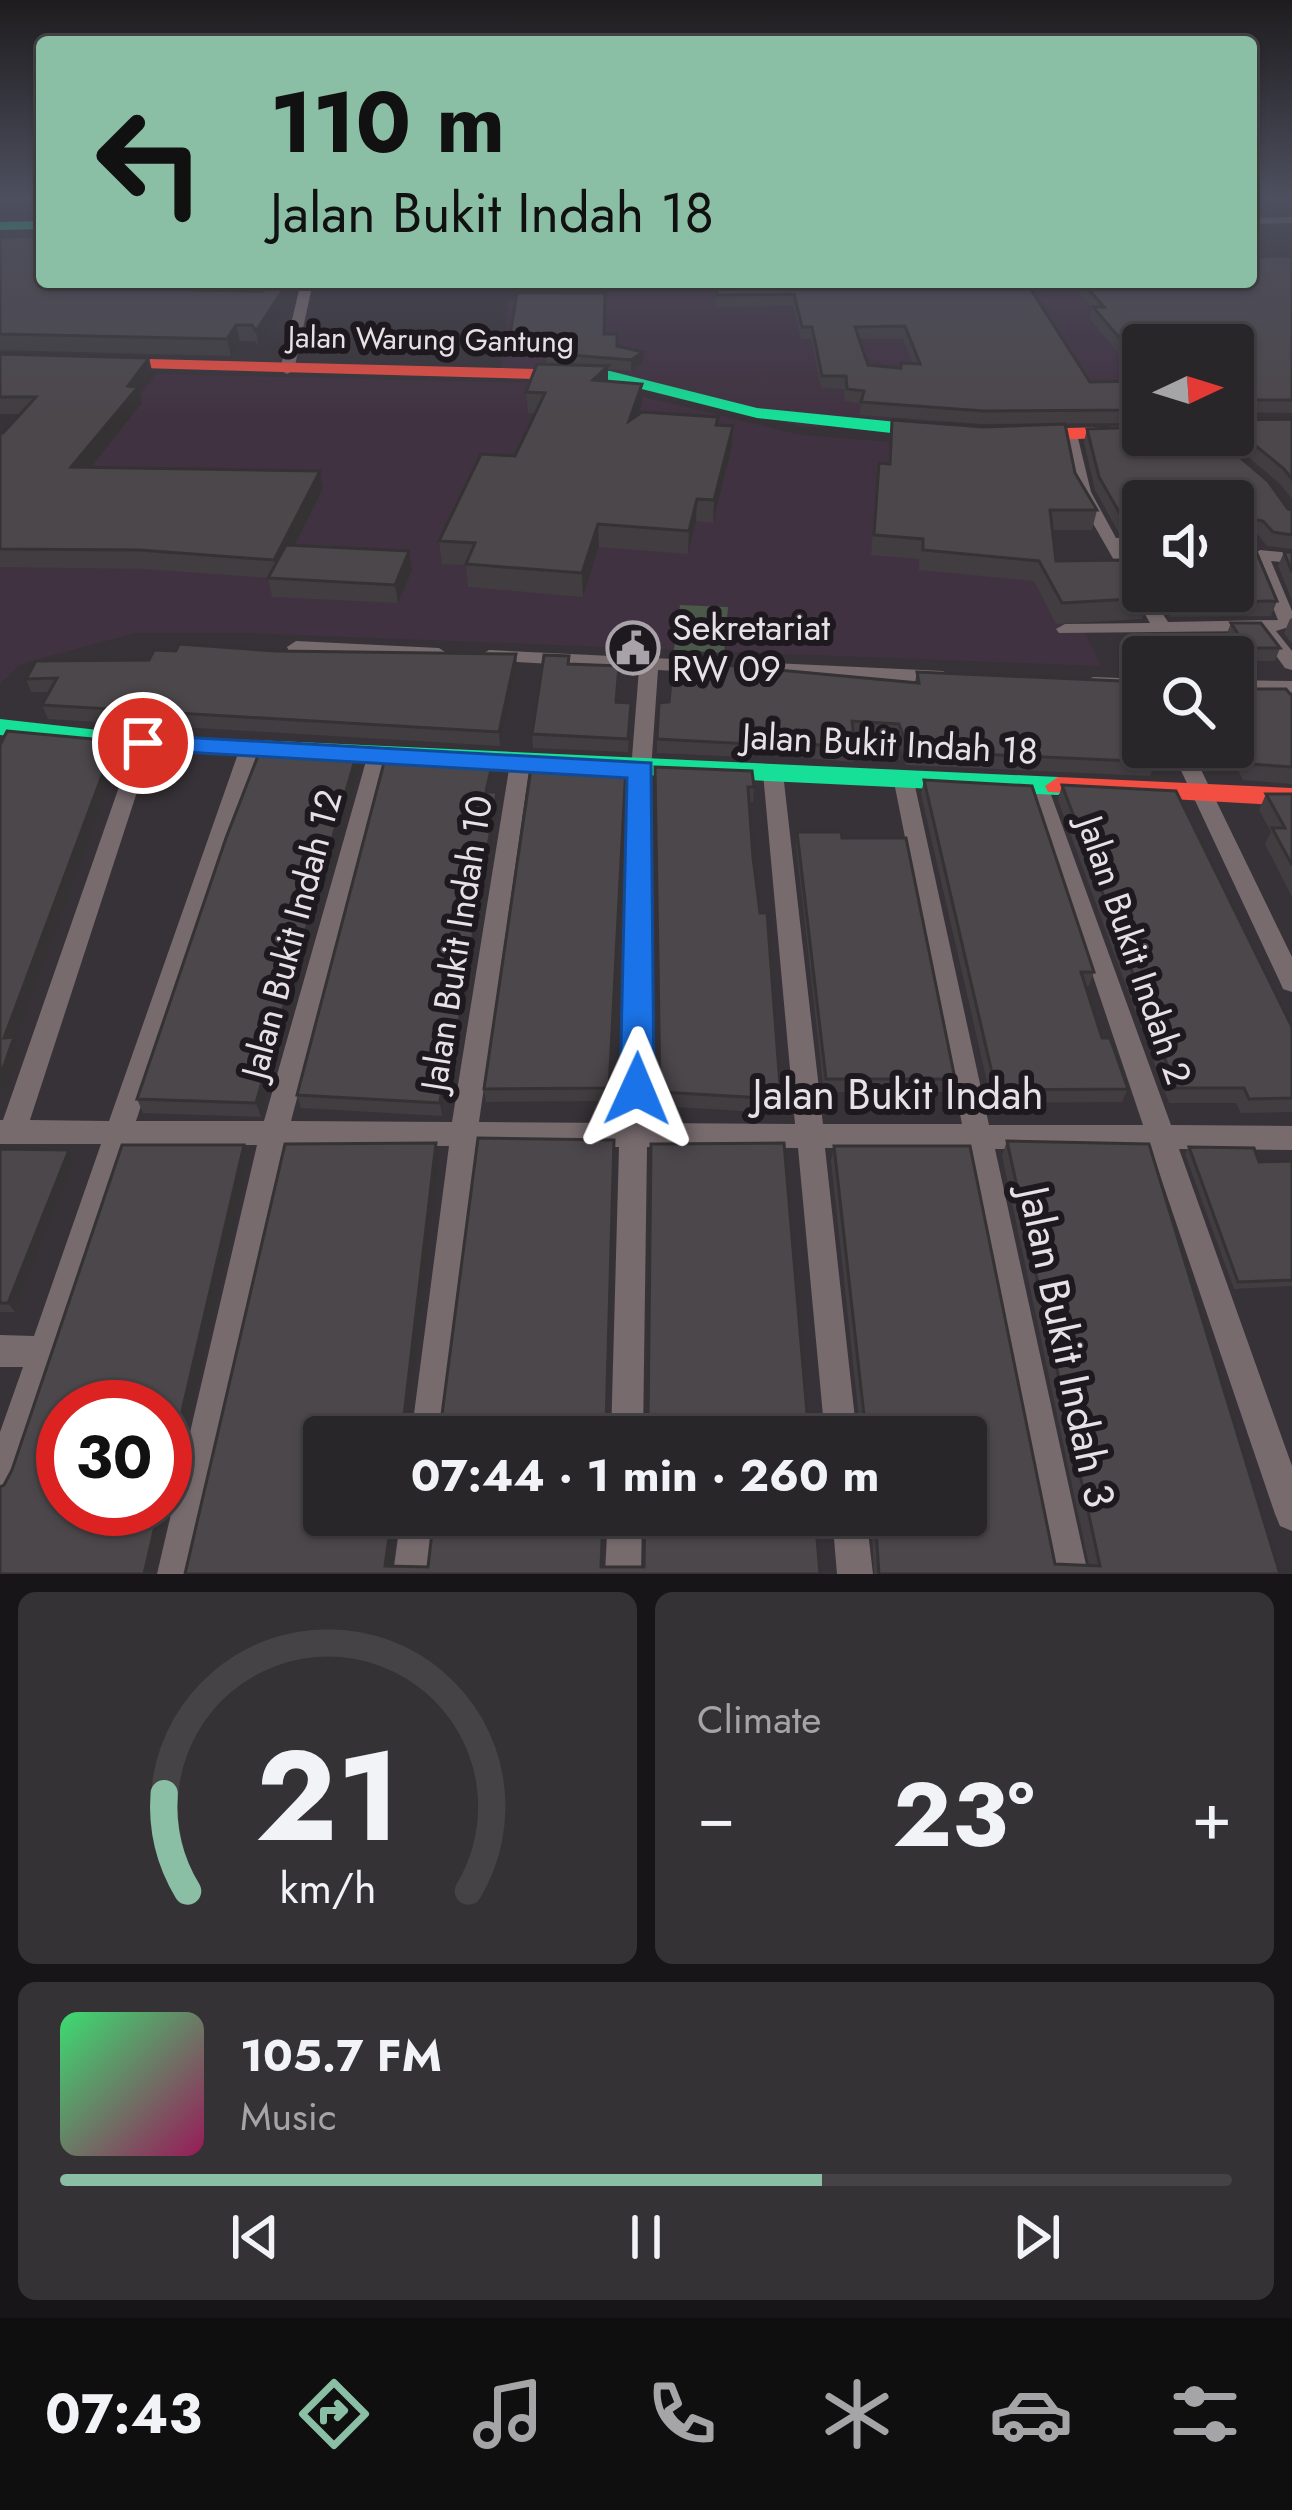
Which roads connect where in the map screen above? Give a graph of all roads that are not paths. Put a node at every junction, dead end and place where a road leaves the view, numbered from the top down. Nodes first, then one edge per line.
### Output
1 (307, 288) edge
2 (91, 362) edge
3 (287, 370) junction
4 (1122, 433) edge
5 (959, 434) edge
6 (1070, 434) junction
7 (1003, 435) edge
8 (1111, 543) junction
9 (1122, 543) edge
10 (1254, 548) edge
11 (1260, 554) junction
12 (1292, 558) edge
13 (1262, 624) junction
14 (1162, 628) junction
15 (1065, 629) dead end
16 (296, 647) edge
17 (649, 664) junction
18 (1292, 664) edge
19 (956, 677) edge
20 (1073, 682) edge
21 (1122, 684) edge
22 (1254, 686) edge
23 (1292, 687) edge
24 (0, 728) edge
25 (143, 743) junction
26 (250, 748) junction
27 (378, 754) junction
28 (520, 763) junction
29 (1190, 768) edge
30 (641, 770) junction
31 (772, 773) junction
32 (903, 777) junction
33 (1039, 786) junction
34 (1202, 794) junction
35 (1292, 797) edge
36 (1292, 982) edge
37 (6, 1132) edge
38 (117, 1132) junction
39 (274, 1133) junction
40 (464, 1134) junction
41 (636, 1135) junction
42 (808, 1136) junction
43 (980, 1136) junction
44 (1161, 1137) junction
45 (1292, 1138) edge
46 (0, 1351) edge
47 (43, 1352) junction
48 (430, 1416) edge
49 (628, 1416) edge
50 (839, 1416) edge
51 (0, 1480) edge
52 (1292, 1514) edge
53 (416, 1536) edge
54 (624, 1536) edge
55 (851, 1536) edge
56 (175, 1574) edge
57 (411, 1574) edge
58 (623, 1574) edge
59 (855, 1574) edge
60 (1070, 1574) edge

1 - 3 street
2 - 3 street, Jalan Warung Gantung
3 - 5 street, Jalan Warung Gantung
4 - 6 street
6 - 7 street
6 - 8 street
8 - 9 street
8 - 14 street
10 - 11 street
11 - 12 street
11 - 13 street
13 - 14 street
13 - 18 street
14 - 15 street
16 - 17 street
17 - 19 street
17 - 30 street
20 - 21 street
22 - 23 street
24 - 25 street, Jalan Bukit Indah 18
25 - 26 street, Jalan Bukit Indah 18
25 - 37 street
26 - 27 street, Jalan Bukit Indah 18
26 - 38 street
27 - 28 street, Jalan Bukit Indah 18
27 - 39 street, Jalan Bukit Indah 12
28 - 30 street, Jalan Bukit Indah 18
28 - 40 street, Jalan Bukit Indah 10
29 - 34 street
30 - 31 street, Jalan Bukit Indah 18
30 - 41 street
31 - 32 street, Jalan Bukit Indah 18
31 - 42 street
32 - 33 street, Jalan Bukit Indah 18
32 - 43 street, Jalan Bukit Indah 3
33 - 34 street, Jalan Bukit Indah 18
33 - 44 street, Jalan Bukit Indah 2
34 - 35 street, Jalan Bukit Indah 18
34 - 36 street
37 - 38 street, Jalan Bukit Indah
38 - 39 street, Jalan Bukit Indah
38 - 47 street
39 - 40 street, Jalan Bukit Indah
39 - 56 street, Jalan Bukit Indah 12
40 - 41 street, Jalan Bukit Indah
40 - 48 street, Jalan Bukit Indah 10
41 - 42 street, Jalan Bukit Indah
41 - 49 street
42 - 43 street, Jalan Bukit Indah
42 - 50 street
43 - 44 street, Jalan Bukit Indah
43 - 60 street, Jalan Bukit Indah 3
44 - 45 street, Jalan Bukit Indah
44 - 52 street, Jalan Bukit Indah 2
46 - 47 street
47 - 51 street
53 - 57 street
54 - 58 street
55 - 59 street

